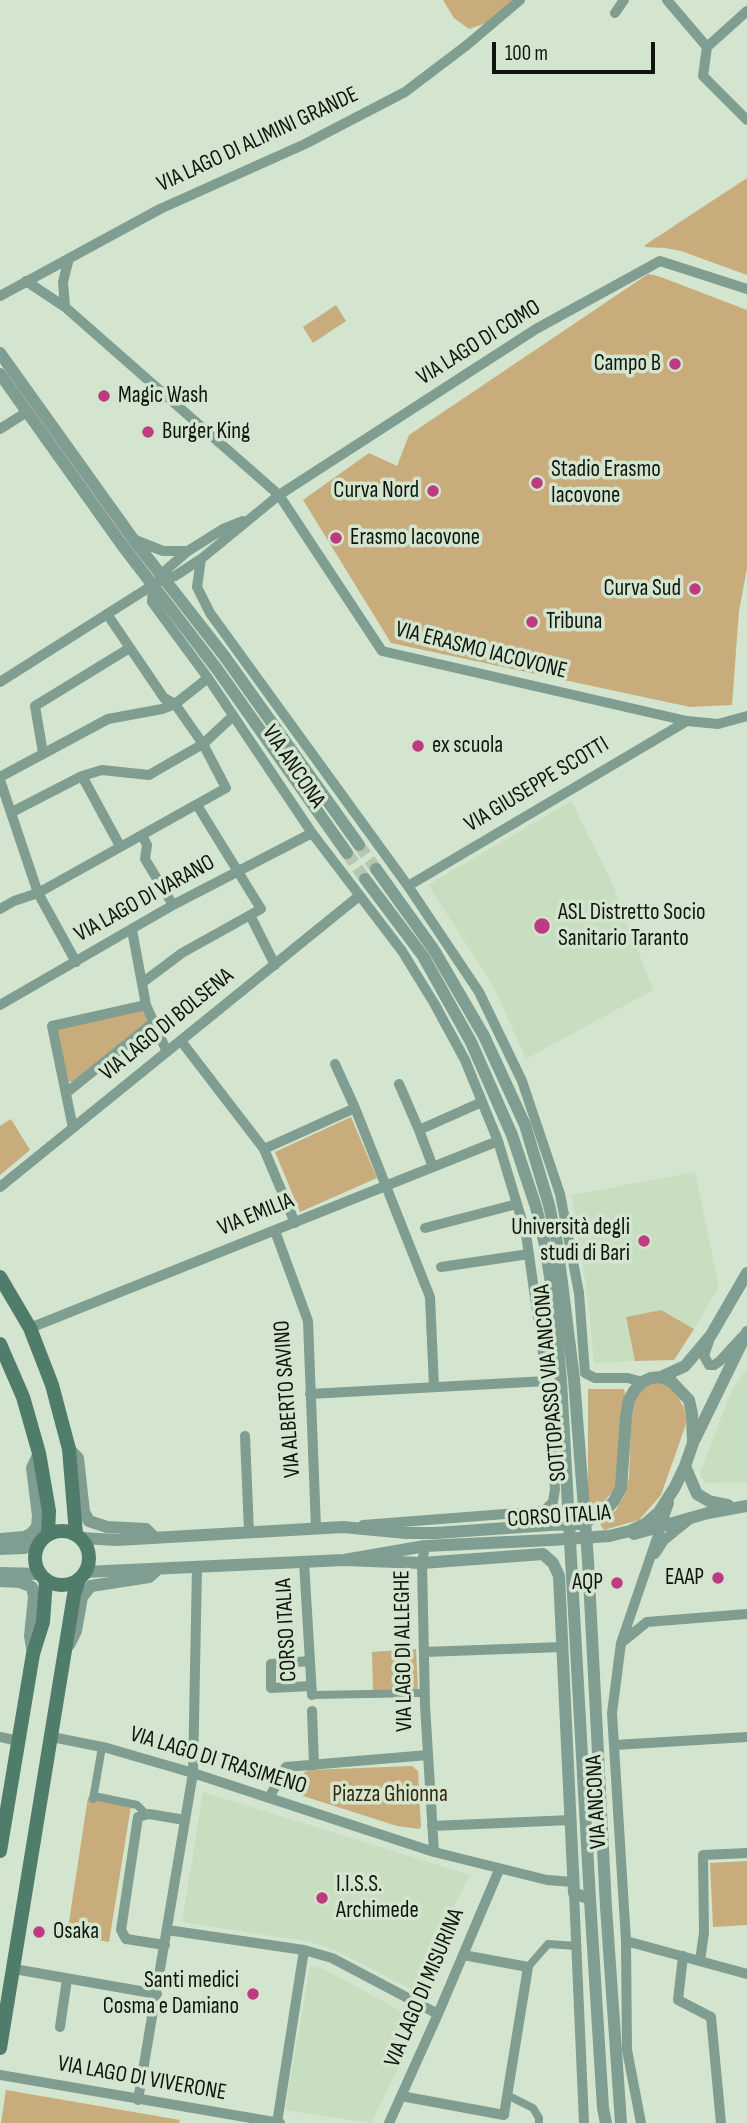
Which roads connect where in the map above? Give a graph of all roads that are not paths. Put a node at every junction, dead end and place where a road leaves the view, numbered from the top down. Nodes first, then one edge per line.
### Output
1 (520, 0) edge
2 (624, 0) edge
3 (667, 0) edge
4 (747, 11) edge
5 (615, 13) dead end
6 (706, 47) junction
7 (747, 120) edge
8 (69, 258) junction
9 (26, 281) junction
10 (747, 289) edge
11 (0, 296) edge
12 (65, 307) junction
13 (0, 353) edge
14 (0, 374) edge
15 (27, 412) junction
16 (0, 429) edge
17 (279, 495) junction
18 (249, 519) junction
19 (133, 539) junction
20 (188, 551) junction
21 (201, 559) junction
22 (158, 581) junction
23 (107, 614) junction
24 (128, 649) junction
25 (225, 657) junction
26 (247, 664) junction
27 (212, 677) junction
28 (0, 682) edge
29 (175, 704) junction
30 (233, 716) junction
31 (747, 716) edge
32 (687, 721) junction
33 (202, 744) junction
34 (43, 753) junction
35 (82, 776) junction
36 (0, 779) edge
37 (197, 805) junction
38 (12, 812) junction
39 (312, 832) junction
40 (142, 835) junction
41 (359, 845) tunnel mouth
42 (120, 846) junction
43 (347, 853) tunnel mouth
44 (376, 869) tunnel mouth
45 (237, 872) junction
46 (365, 879) tunnel mouth
47 (408, 886) junction
48 (38, 893) junction
49 (359, 896) junction
50 (173, 905) junction
51 (0, 909) edge
52 (250, 915) junction
53 (132, 930) junction
54 (76, 962) junction
55 (275, 965) junction
56 (142, 983) junction
57 (0, 1005) edge
58 (146, 1005) junction
59 (154, 1022) junction
60 (181, 1041) junction
61 (167, 1052) junction
62 (335, 1064) dead end
63 (485, 1073) junction
64 (399, 1084) dead end
65 (66, 1093) junction
66 (480, 1098) junction
67 (355, 1108) junction
68 (72, 1128) junction
69 (419, 1130) junction
70 (498, 1141) junction
71 (264, 1149) junction
72 (433, 1167) junction
73 (554, 1177) junction
74 (511, 1184) junction
75 (0, 1186) edge
76 (386, 1186) junction
77 (517, 1204) junction
78 (542, 1206) junction
79 (295, 1223) junction
80 (425, 1228) dead end
81 (275, 1231) junction
82 (529, 1254) junction
83 (441, 1267) dead end
84 (747, 1273) edge
85 (0, 1277) edge
86 (30, 1328) junction
87 (747, 1332) edge
88 (711, 1335) junction
89 (0, 1344) edge
90 (661, 1377) junction
91 (547, 1381) junction
92 (642, 1382) junction
93 (434, 1387) junction
94 (310, 1394) junction
95 (245, 1436) dead end
96 (693, 1443) junction
97 (69, 1449) junction
98 (685, 1466) junction
99 (675, 1487) junction
100 (741, 1506) edge
101 (690, 1519) junction
102 (343, 1527) junction
103 (316, 1528) junction
104 (659, 1528) junction
105 (249, 1532) junction
106 (41, 1535) junction
107 (78, 1536) junction
108 (609, 1536) junction
109 (155, 1538) junction
110 (0, 1539) edge
111 (425, 1546) junction
112 (0, 1549) edge
113 (344, 1560) junction
114 (572, 1560) joint
115 (588, 1560) joint
116 (304, 1562) junction
117 (422, 1563) junction
118 (647, 1565) junction
119 (197, 1567) junction
120 (0, 1573) edge
121 (85, 1579) junction
122 (0, 1581) edge
123 (39, 1581) junction
124 (747, 1614) edge
125 (621, 1643) junction
126 (562, 1647) junction
127 (424, 1652) junction
128 (310, 1661) junction
129 (311, 1691) junction
130 (425, 1693) junction
131 (312, 1711) dead end
132 (0, 1737) edge
133 (52, 1737) junction
134 (747, 1737) edge
135 (19, 1741) junction
136 (615, 1745) junction
137 (102, 1747) junction
138 (428, 1755) junction
139 (314, 1765) junction
140 (193, 1773) junction
141 (585, 1793) junction
142 (269, 1798) junction
143 (146, 1815) junction
144 (571, 1817) junction
145 (185, 1820) junction
146 (432, 1826) junction
147 (0, 1851) edge
148 (434, 1852) junction
149 (747, 1853) edge
150 (499, 1870) junction
151 (574, 1888) junction
152 (623, 1895) junction
153 (606, 1896) junction
154 (590, 1899) junction
155 (167, 1930) junction
156 (626, 1941) junction
157 (165, 1945) junction
158 (576, 1946) junction
159 (304, 1950) junction
160 (463, 1955) junction
161 (683, 1956) junction
162 (700, 1961) junction
163 (528, 1967) junction
164 (14, 1969) junction
165 (747, 1974) edge
166 (67, 1979) junction
167 (157, 1994) junction
168 (438, 2014) junction
169 (60, 2027) dead end
170 (0, 2048) edge
171 (0, 2076) edge
172 (507, 2095) junction
173 (401, 2096) junction
174 (138, 2100) junction
175 (276, 2123) edge
176 (389, 2123) edge
177 (539, 2123) edge
178 (584, 2123) edge
179 (606, 2123) edge
180 (621, 2123) edge
181 (641, 2123) edge
182 (721, 2123) edge

1 - 8 street, VIA LAGO DI ALIMINI GRANDE
2 - 5 street
3 - 6 street
4 - 6 street
6 - 7 street
8 - 9 street, VIA LAGO DI ALIMINI GRANDE
8 - 12 street
9 - 11 street, VIA LAGO DI ALIMINI GRANDE
9 - 12 street, VIA ERASMO IACOVONE
10 - 17 street, VIA LAGO DI COMO
12 - 17 street, VIA ERASMO IACOVONE
13 - 19 street
14 - 15 street
15 - 16 street
15 - 22 street
17 - 18 street, VIA LAGO DI COMO
17 - 32 street, VIA ERASMO IACOVONE
18 - 20 street, VIA LAGO DI COMO
18 - 21 street, VIA LAGO DI COMO
19 - 20 street
19 - 22 street
20 - 22 street, VIA LAGO DI COMO
21 - 22 street, VIA LAGO DI COMO
21 - 26 street, VIA ANCONA
22 - 23 street, VIA LAGO DI COMO
22 - 25 street
22 - 27 street
23 - 24 street
23 - 28 street, VIA LAGO DI COMO
24 - 29 street
24 - 34 street
25 - 26 street
25 - 41 street
26 - 47 street, VIA ANCONA
27 - 29 street
27 - 30 street, VIA ANCONA
27 - 43 street
29 - 33 street
29 - 34 street
30 - 33 street
30 - 39 street, VIA ANCONA
31 - 32 street, VIA ERASMO IACOVONE
32 - 47 street, VIA GIUSEPPE SCOTTI
33 - 35 street
33 - 37 street
34 - 36 street
35 - 38 street
35 - 42 street
36 - 38 street
37 - 40 street
37 - 45 street
38 - 48 street
39 - 45 street, VIA LAGO DI VARANO
39 - 49 street, VIA ANCONA
40 - 42 street
40 - 50 street
42 - 48 street
44 - 78 street, SOTTOPASSO VIA ANCONA
45 - 50 street, VIA LAGO DI VARANO
45 - 52 street
46 - 63 street, SOTTOPASSO VIA ANCONA
47 - 73 street, VIA ANCONA
48 - 51 street
48 - 54 street
49 - 55 street, VIA LAGO DI BOLSENA
49 - 66 street, VIA ANCONA
50 - 53 street, VIA LAGO DI VARANO
52 - 55 street
52 - 56 street
53 - 54 street, VIA LAGO DI VARANO
53 - 56 street
54 - 57 street, VIA LAGO DI VARANO
55 - 60 street, VIA LAGO DI BOLSENA
56 - 58 street
58 - 59 street
58 - 65 street
59 - 61 street
59 - 65 street
60 - 61 street, VIA LAGO DI BOLSENA
60 - 71 street
61 - 68 street, VIA LAGO DI BOLSENA
62 - 67 street
63 - 66 street
63 - 78 street, SOTTOPASSO VIA ANCONA
64 - 69 street
65 - 68 street
66 - 69 street
66 - 70 street, VIA ANCONA
67 - 71 street
67 - 76 street
68 - 75 street, VIA LAGO DI BOLSENA
69 - 72 street
70 - 72 street, VIA EMILIA
70 - 74 street, VIA ANCONA
71 - 79 street
72 - 76 street, VIA EMILIA
73 - 78 street
73 - 92 street, VIA ANCONA
74 - 77 street, VIA ANCONA
74 - 78 street
76 - 79 street, VIA EMILIA
76 - 93 street
77 - 80 street
77 - 82 street, VIA ANCONA
78 - 114 street, SOTTOPASSO VIA ANCONA
78 - 115 street, SOTTOPASSO VIA ANCONA
79 - 81 street, VIA EMILIA
81 - 86 street, VIA EMILIA
81 - 94 street, VIA ALBERTO SAVINO
82 - 83 street
82 - 91 street, VIA ANCONA
84 - 88 street
85 - 86 main road
86 - 97 main road
87 - 88 street
87 - 96 street
88 - 90 street
89 - 106 main road
90 - 92 street
90 - 96 street, CORSO ITALIA
91 - 93 street
91 - 102 street, VIA ANCONA
92 - 102 street, CORSO ITALIA, bridge
93 - 94 street
94 - 103 street, VIA ALBERTO SAVINO
95 - 105 street
96 - 98 street, CORSO ITALIA
97 - 107 main road
97 - 109 street
98 - 99 street, CORSO ITALIA
98 - 100 street
99 - 104 street, VIA ANCONA
99 - 108 street, CORSO ITALIA
100 - 101 street
101 - 104 street
101 - 118 street
102 - 103 street, CORSO ITALIA
103 - 105 street, CORSO ITALIA
104 - 108 street
104 - 118 street, VIA ANCONA
105 - 109 street, CORSO ITALIA
106 - 107 main road
106 - 110 street
106 - 112 street
106 - 123 main road
107 - 109 street, CORSO ITALIA
107 - 121 main road
108 - 111 street, CORSO ITALIA, bridge
111 - 113 street, CORSO ITALIA
111 - 117 street, VIA LAGO DI ALLEGHE
113 - 116 street, CORSO ITALIA
113 - 117 street, VIA ANCONA
114 - 141 street, VIA ANCONA
115 - 153 street, VIA ANCONA
116 - 119 street, CORSO ITALIA
116 - 128 street, CORSO ITALIA
117 - 126 street, VIA ANCONA
117 - 127 street, VIA LAGO DI ALLEGHE
118 - 125 street, VIA ANCONA
119 - 121 street, CORSO ITALIA
119 - 140 street
120 - 123 street
121 - 123 main road
121 - 133 main road
122 - 123 street
123 - 135 main road
124 - 125 street
125 - 136 street, VIA ANCONA
126 - 127 street
126 - 144 street, VIA ANCONA
127 - 130 street, VIA LAGO DI ALLEGHE
128 - 129 street, CORSO ITALIA
128 - 129 street
129 - 130 street
130 - 138 street, VIA LAGO DI ALLEGHE
131 - 139 street, CORSO ITALIA
132 - 135 street
133 - 137 street, VIA LAGO DI TRASIMENO
133 - 164 main road
134 - 136 street
135 - 147 main road
136 - 152 street, VIA ANCONA
137 - 140 street, VIA LAGO DI TRASIMENO
137 - 143 street
138 - 139 street
138 - 146 street, VIA LAGO DI ALLEGHE
139 - 142 street
140 - 142 street, VIA LAGO DI TRASIMENO
140 - 145 street
141 - 144 street
141 - 154 street, VIA ANCONA
142 - 148 street, VIA LAGO DI TRASIMENO
143 - 145 street
143 - 157 street
144 - 146 street
144 - 151 street, VIA ANCONA
145 - 155 street
146 - 148 street
148 - 150 street, VIA LAGO DI TRASIMENO
149 - 162 street
150 - 151 street, VIA LAGO DI TRASIMENO
150 - 160 street, VIA LAGO DI MISURINA
151 - 154 street
151 - 158 street
152 - 153 street
152 - 156 street, VIA ANCONA
153 - 180 street, VIA ANCONA
154 - 179 street, VIA ANCONA
155 - 157 street
155 - 159 street
156 - 161 street
156 - 181 street, VIA ANCONA
157 - 167 street
158 - 163 street
158 - 178 street
159 - 168 street
159 - 175 street, VIA LAGO DI VIVERONE
160 - 163 street
160 - 168 street, VIA LAGO DI MISURINA
161 - 162 street
161 - 182 street
162 - 165 street
163 - 172 street
164 - 166 street
164 - 170 main road
166 - 167 street
166 - 169 street
167 - 174 street
168 - 173 street, VIA LAGO DI MISURINA
171 - 174 street, VIA LAGO DI VIVERONE
172 - 173 street, VIA LAGO DI MISURINA
172 - 177 street
173 - 176 street, VIA LAGO DI MISURINA
174 - 175 street, VIA LAGO DI VIVERONE

